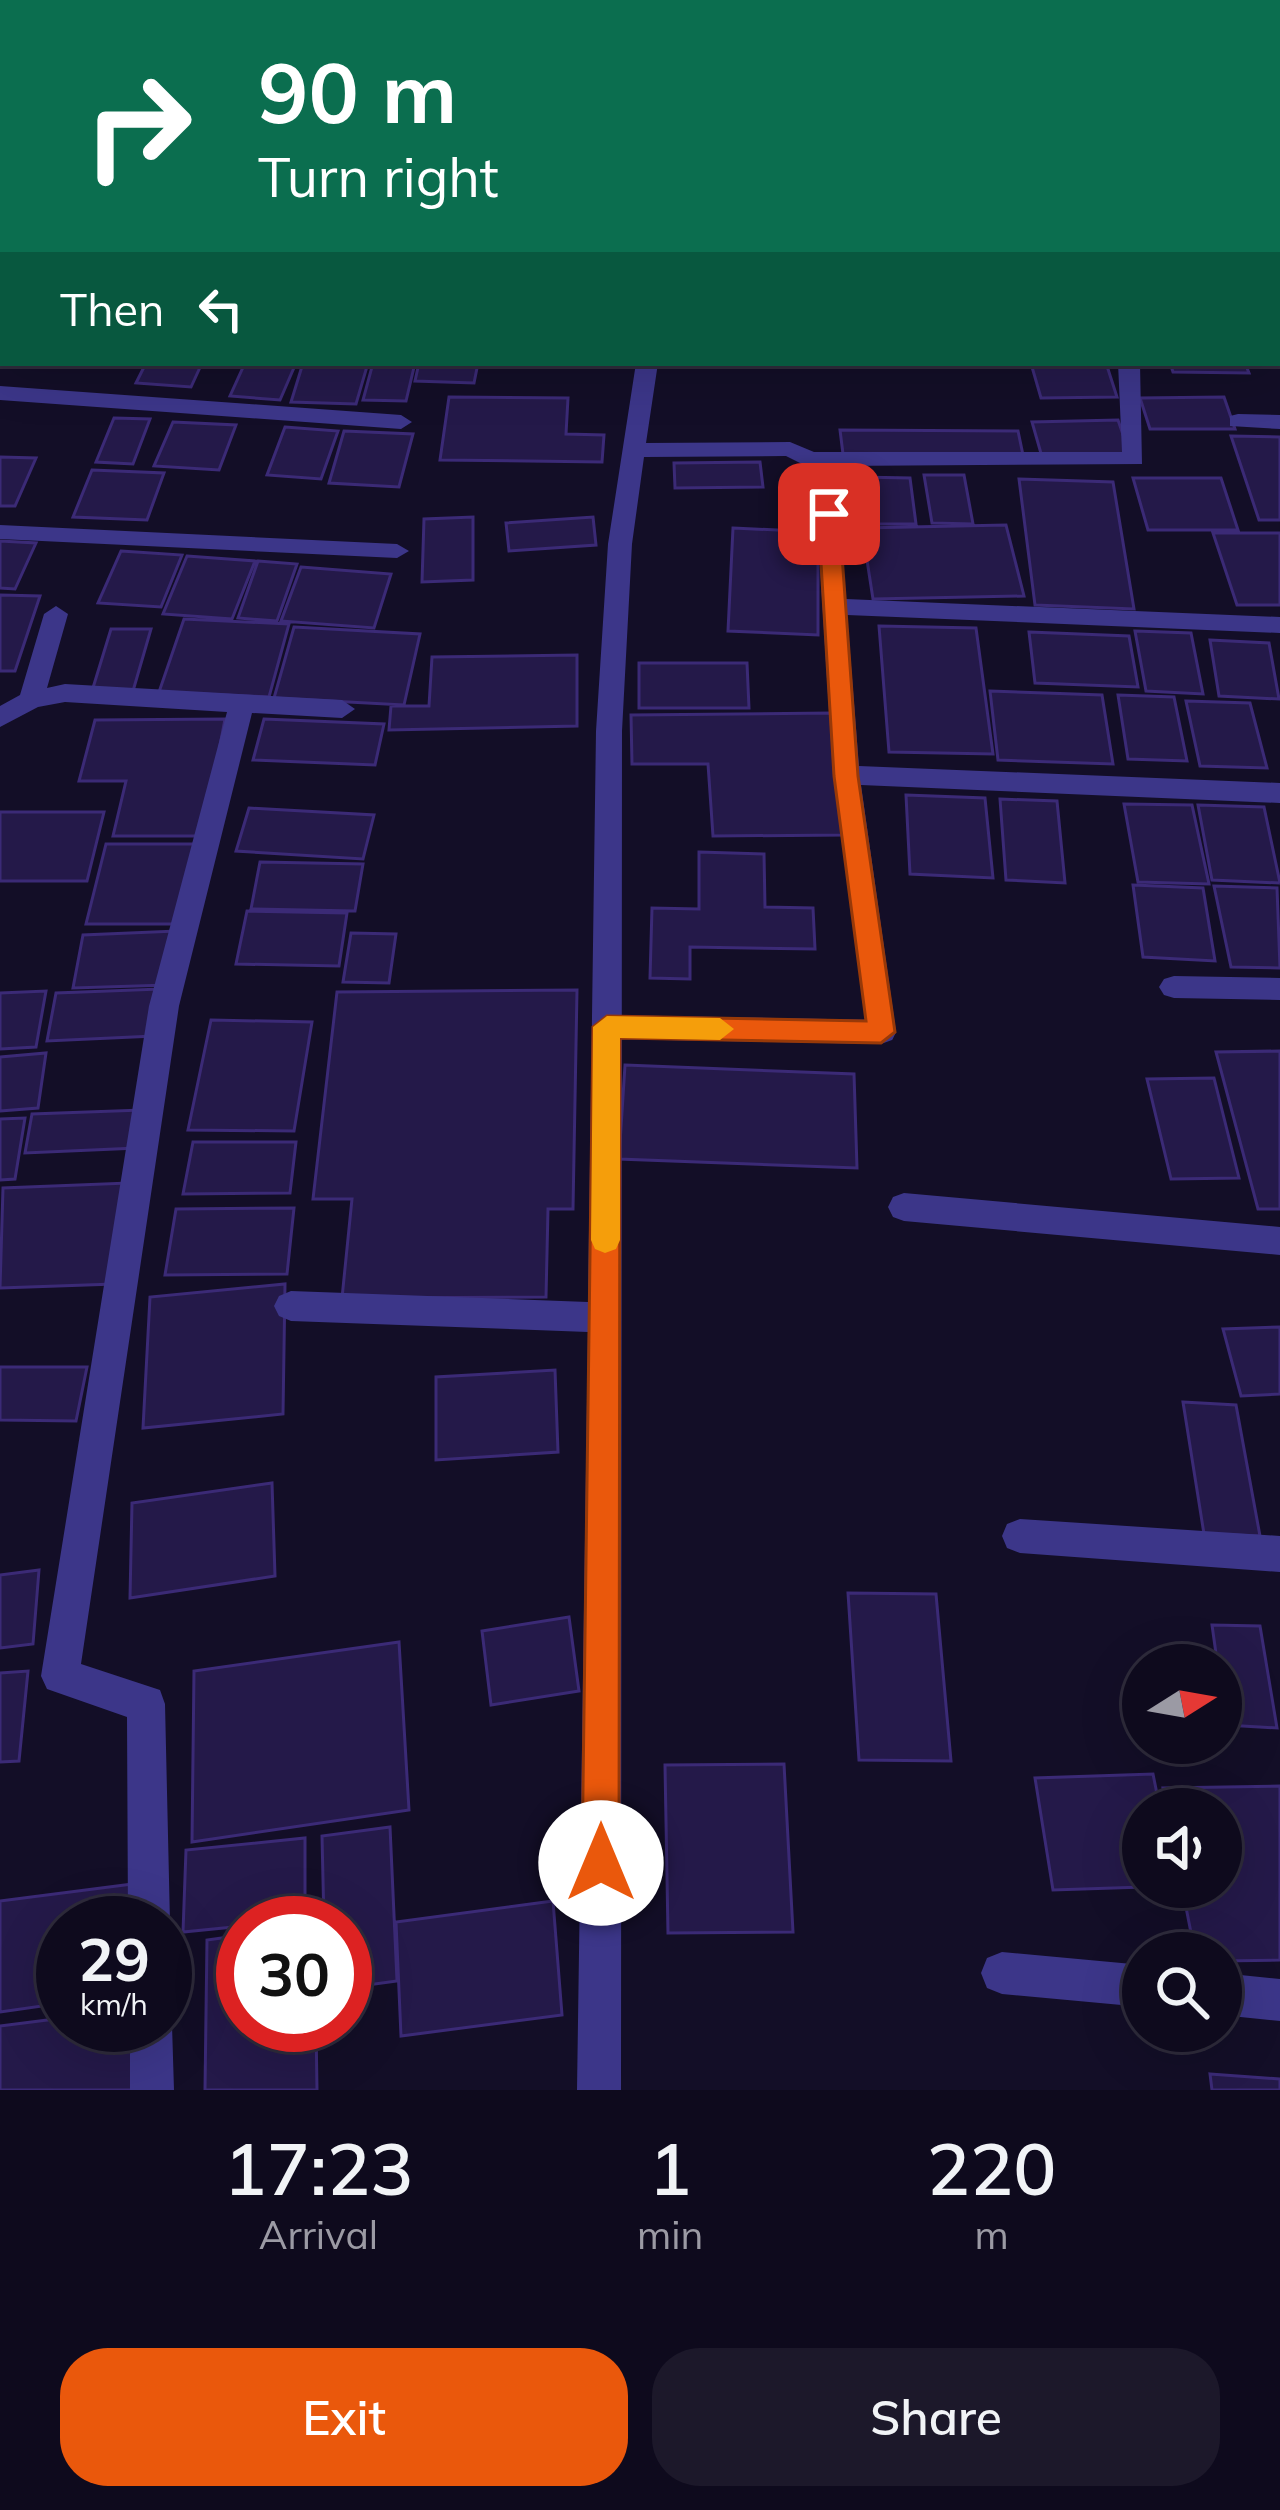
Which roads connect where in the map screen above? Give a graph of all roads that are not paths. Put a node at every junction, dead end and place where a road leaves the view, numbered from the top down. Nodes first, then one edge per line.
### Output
1 (647, 366) edge
2 (1129, 366) edge
3 (0, 393) edge
4 (1238, 421) dead end
5 (400, 422) dead end
6 (1280, 422) edge
7 (633, 450) junction
8 (815, 459) junction
9 (0, 532) edge
10 (397, 551) dead end
11 (836, 608) junction
12 (56, 614) dead end
13 (1280, 625) edge
14 (32, 700) junction
15 (242, 704) junction
16 (342, 709) dead end
17 (0, 718) edge
18 (846, 776) junction
19 (1280, 793) edge
20 (1174, 987) dead end
21 (1280, 989) edge
22 (607, 1027) junction
23 (904, 1207) dead end
24 (1280, 1241) edge
25 (291, 1306) dead end
26 (605, 1318) junction
27 (1020, 1536) dead end
28 (1280, 1554) edge
29 (149, 1896) edge
30 (1002, 1972) dead end
31 (1122, 1984) edge
32 (1242, 1996) edge
33 (1280, 2000) edge
34 (151, 2052) edge
35 (152, 2090) edge
36 (599, 2090) edge

1 - 7 street
2 - 8 street
3 - 5 street
4 - 6 street
7 - 8 street
7 - 22 street
8 - 11 street
9 - 10 street
11 - 13 street
11 - 18 street
12 - 14 street
14 - 15 street
14 - 17 street
15 - 16 street
15 - 29 street
18 - 19 street
18 - 22 street
20 - 21 street
22 - 26 street
23 - 24 street
25 - 26 street
26 - 36 street
27 - 28 street
30 - 31 street
32 - 33 street
34 - 35 street

